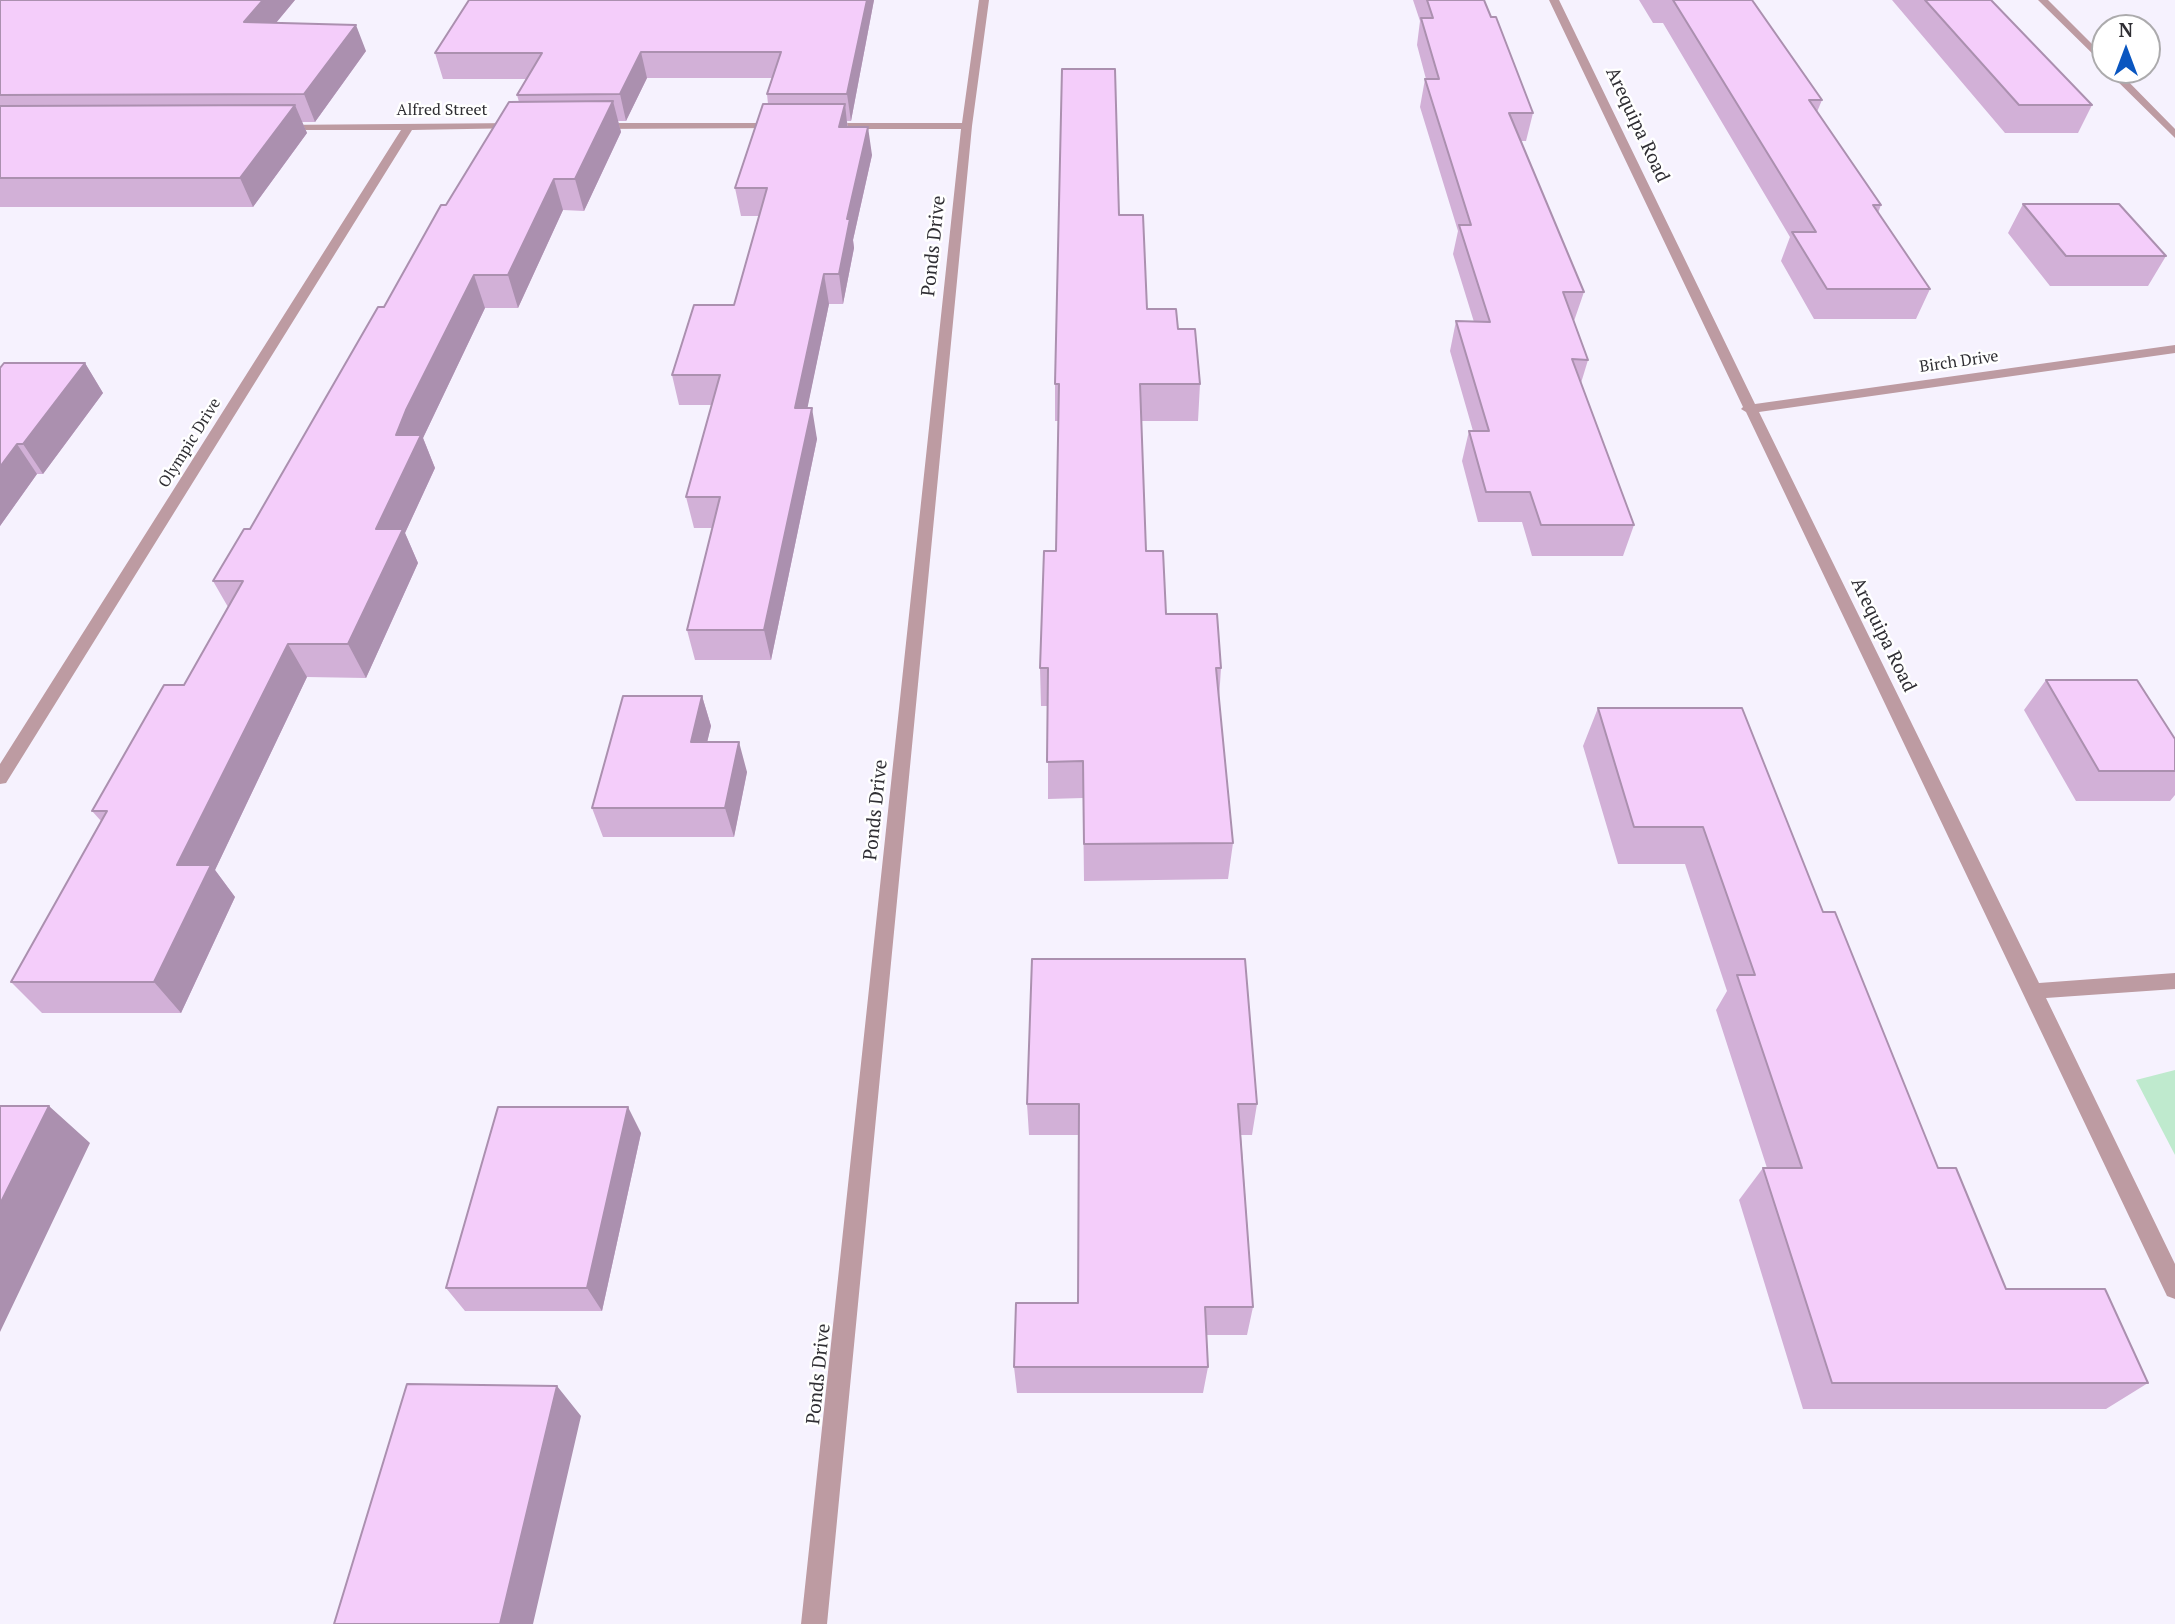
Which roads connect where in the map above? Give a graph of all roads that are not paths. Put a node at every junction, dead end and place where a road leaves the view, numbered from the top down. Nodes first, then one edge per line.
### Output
1 (984, 0) edge
2 (1554, 0) edge
3 (2043, 0) edge
4 (2091, 49) edge
5 (2125, 84) edge
6 (409, 126) junction
7 (535, 126) edge
8 (577, 126) edge
9 (786, 126) edge
10 (814, 126) edge
11 (967, 126) junction
12 (273, 127) edge
13 (2175, 135) edge
14 (2175, 349) edge
15 (1748, 409) junction
16 (0, 778) edge
17 (2175, 981) edge
18 (2035, 991) junction
19 (2175, 1288) edge
20 (814, 1624) edge

1 - 11 street, Ponds Drive
2 - 15 street, Arequipa Road
3 - 4 street
5 - 13 street
6 - 7 street, Alfred Street
6 - 12 street, Alfred Street
6 - 16 street, Olympic Drive
8 - 9 street
10 - 11 street
11 - 20 street, Ponds Drive
14 - 15 street, Birch Drive
15 - 18 street, Arequipa Road
17 - 18 street
18 - 19 street, Arequipa Road

